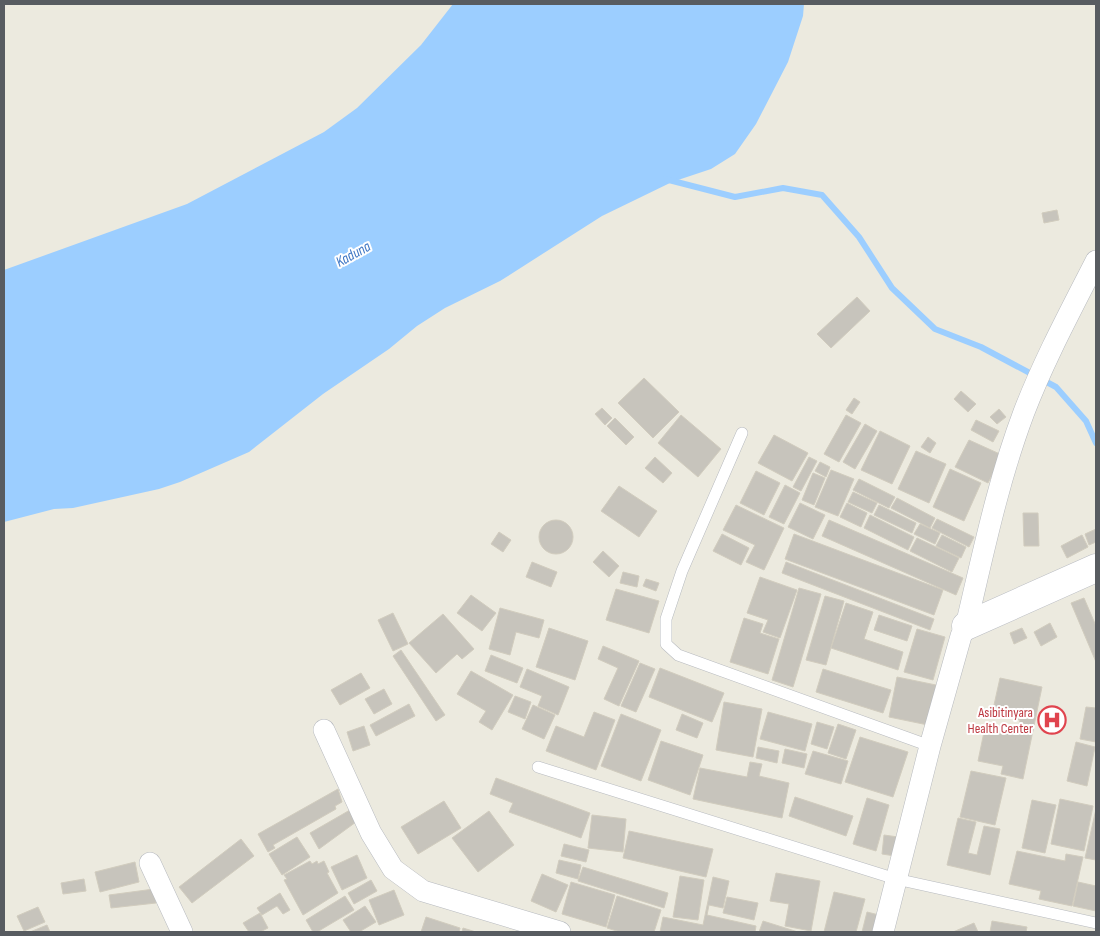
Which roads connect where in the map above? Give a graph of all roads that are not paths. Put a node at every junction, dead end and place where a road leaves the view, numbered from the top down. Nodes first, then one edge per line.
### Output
1 (1096, 261) edge
2 (742, 434) dead end
3 (1096, 568) edge
4 (966, 626) junction
5 (324, 730) dead end
6 (930, 746) junction
7 (538, 767) dead end
8 (150, 863) dead end
9 (896, 878) junction
10 (1096, 923) edge
11 (182, 932) edge
12 (560, 932) edge
13 (883, 932) edge

1 - 4 street
2 - 6 lane
3 - 4 street
4 - 6 street
5 - 12 street
6 - 9 street
7 - 9 lane
8 - 11 street
9 - 10 lane
9 - 13 street

